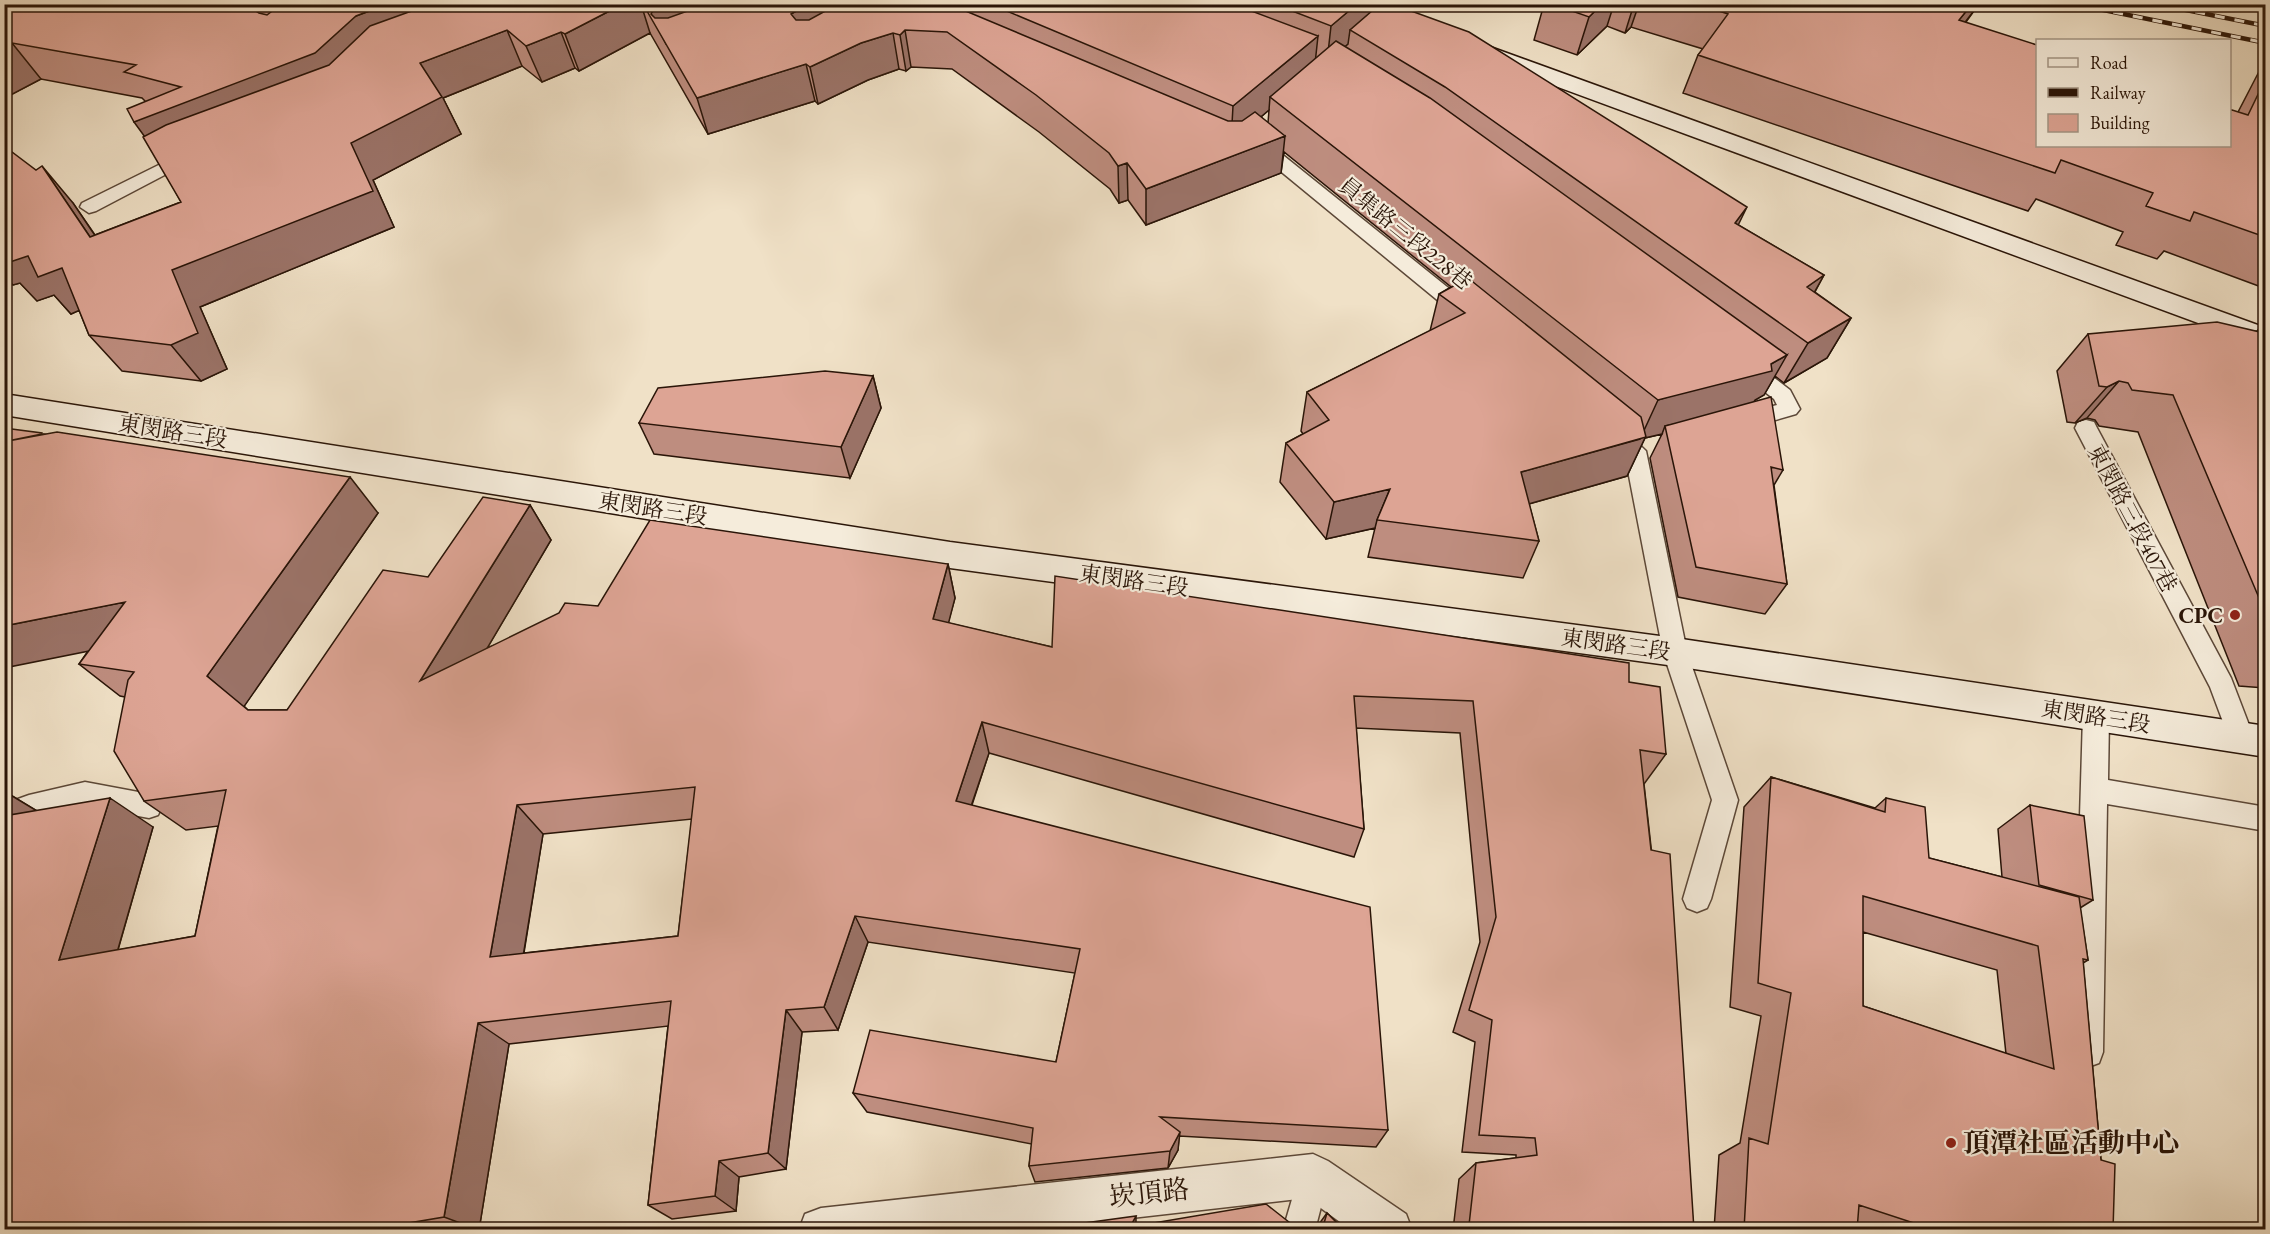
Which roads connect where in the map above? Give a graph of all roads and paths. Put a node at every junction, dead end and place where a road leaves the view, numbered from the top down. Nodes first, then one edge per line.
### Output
1 (1459, 42) edge
2 (1251, 139) edge
3 (206, 148) edge
4 (89, 207) dead end
5 (1480, 324) edge
6 (2265, 339) edge
7 (1726, 352) edge
8 (4, 404) edge
9 (1598, 421) edge
10 (1723, 427) edge
11 (2086, 428) dead end
12 (1657, 445) dead end
13 (1635, 451) junction
14 (1675, 652) junction
15 (2096, 716) junction
16 (2253, 740) edge
17 (2095, 790) junction
18 (149, 806) edge
19 (4, 817) edge
20 (2265, 819) edge
21 (1697, 899) dead end
22 (2087, 1075) edge
23 (1313, 1176) junction
24 (821, 1230) edge
25 (1299, 1230) edge
26 (1390, 1230) edge

1 - 6 main road
2 - 5 lane, 員集路三段228巷
3 - 4 lane
7 - 10 lane
8 - 14 main road, 東閔路三段
9 - 13 lane
11 - 16 lane, 東閔路三段407巷
12 - 13 lane
13 - 14 lane
14 - 15 main road, 東閔路三段
14 - 21 lane
15 - 16 main road, 東閔路三段
15 - 17 lane
17 - 20 lane
17 - 22 lane
18 - 19 lane
23 - 24 main road, 崁頂路
23 - 25 lane
23 - 26 main road

